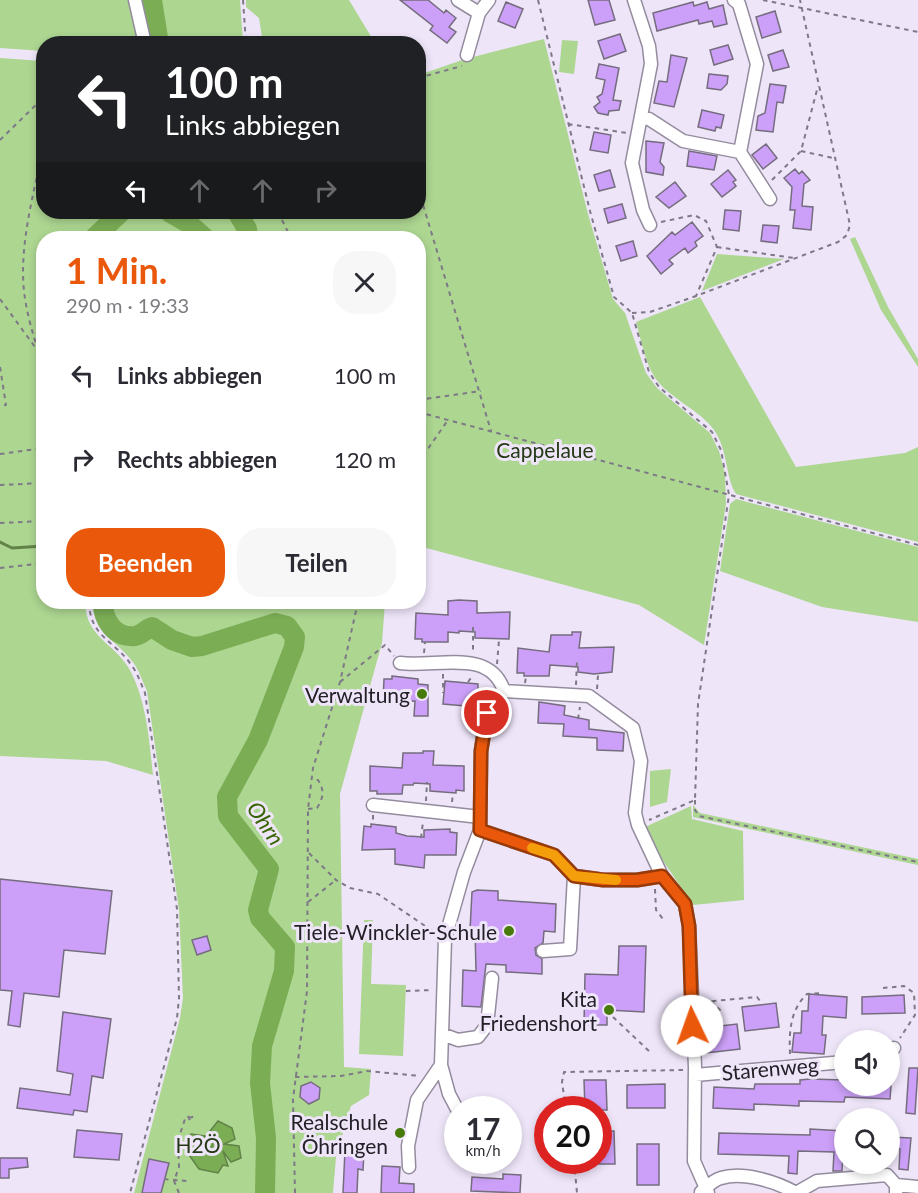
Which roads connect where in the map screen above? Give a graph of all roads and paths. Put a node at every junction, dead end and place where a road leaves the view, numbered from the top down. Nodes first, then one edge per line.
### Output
1 (135, 0) edge
2 (243, 0) edge
3 (458, 0) edge
4 (489, 0) edge
5 (538, 0) edge
6 (634, 0) edge
7 (763, 0) edge
8 (800, 0) edge
9 (736, 2) edge
10 (801, 9) junction
11 (479, 13) junction
12 (918, 32) edge
13 (143, 36) edge
14 (245, 36) edge
15 (467, 55) joint
16 (426, 76) edge
17 (818, 85) junction
18 (36, 105) edge
19 (641, 118) junction
20 (568, 124) junction
21 (637, 135) junction
22 (0, 140) edge
23 (801, 151) junction
24 (740, 152) junction
25 (835, 159) junction
26 (36, 189) edge
27 (767, 194) joint
28 (426, 214) edge
29 (650, 225) joint
30 (717, 247) junction
31 (796, 258) junction
32 (696, 296) junction
33 (0, 299) edge
34 (632, 313) junction
35 (36, 345) edge
36 (36, 348) edge
37 (0, 367) edge
38 (481, 391) junction
39 (2, 392) edge
40 (426, 399) edge
41 (0, 406) edge
42 (426, 414) edge
43 (448, 420) junction
44 (491, 431) junction
45 (36, 449) edge
46 (426, 452) edge
47 (0, 454) edge
48 (36, 483) edge
49 (0, 485) edge
50 (729, 495) junction
51 (36, 521) edge
52 (0, 523) edge
53 (918, 545) edge
54 (36, 564) edge
55 (0, 568) edge
56 (88, 609) edge
57 (356, 609) edge
58 (473, 627) dead end
59 (498, 640) dead end
60 (577, 659) dead end
61 (442, 662) junction
62 (400, 663) joint
63 (473, 664) junction
64 (497, 675) junction
65 (340, 682) junction
66 (504, 691) junction
67 (443, 693) dead end
68 (576, 694) junction
69 (311, 779) junction
70 (427, 782) dead end
71 (695, 800) junction
72 (373, 805) dead end
73 (308, 809) junction
74 (425, 810) junction
75 (480, 824) junction
76 (638, 825) junction
77 (421, 838) dead end
78 (309, 853) junction
79 (918, 862) edge
80 (574, 876) junction
81 (658, 876) junction
82 (336, 879) junction
83 (308, 902) junction
84 (663, 919) dead end
85 (445, 939) junction
86 (543, 951) dead end
87 (492, 978) dead end
88 (883, 988) dead end
89 (444, 990) junction
90 (406, 991) dead end
91 (823, 993) dead end
92 (711, 1001) junction
93 (760, 1001) dead end
94 (691, 1003) junction
95 (613, 1008) dead end
96 (720, 1022) dead end
97 (442, 1034) junction
98 (900, 1037) edge
99 (650, 1052) dead end
100 (834, 1063) edge
101 (441, 1065) junction
102 (596, 1065) dead end
103 (791, 1066) junction
104 (596, 1070) junction
105 (695, 1071) junction
106 (421, 1076) dead end
107 (295, 1077) junction
108 (452, 1096) edge
109 (564, 1096) edge
110 (188, 1116) junction
111 (196, 1116) dead end
112 (191, 1124) dead end
113 (409, 1167) dead end
114 (575, 1174) edge
115 (164, 1179) dead end
116 (174, 1181) junction
117 (187, 1181) dead end
118 (918, 1187) edge
119 (896, 1189) edge
120 (705, 1191) edge
121 (130, 1193) edge
122 (179, 1193) edge
123 (294, 1193) edge
124 (577, 1193) edge
125 (796, 1193) edge

1 - 13 street
2 - 14 path
3 - 11 street
4 - 11 street
5 - 20 path
6 - 19 street
7 - 10 path
8 - 10 path
9 - 24 street
10 - 12 path
10 - 17 path
11 - 15 street
15 - 16 path
17 - 23 path
17 - 25 path
18 - 22 path
19 - 21 street
19 - 24 street
20 - 21 path
20 - 34 path
21 - 29 street
23 - 25 path
23 - 27 path
24 - 27 street
25 - 31 path
26 - 35 path
28 - 38 path
29 - 30 path
30 - 31 path
30 - 32 path
31 - 32 path
32 - 34 path
33 - 36 path
34 - 50 path
37 - 39 path
38 - 40 path
38 - 44 path
39 - 41 path
42 - 43 path
43 - 44 path
43 - 46 path
44 - 50 path
45 - 47 path
48 - 49 path
50 - 53 path
50 - 71 path
51 - 52 path
54 - 55 path
56 - 121 path
57 - 65 path
58 - 63 path
59 - 64 path
60 - 68 path
61 - 62 street
61 - 63 street
61 - 67 path
62 - 65 path
63 - 64 street
64 - 66 street
65 - 69 path
66 - 68 street
66 - 75 street
68 - 76 street
69 - 73 path
69 - 73 path
70 - 74 path
71 - 76 path
71 - 79 path
72 - 74 street
73 - 78 path
74 - 75 street
74 - 77 path
75 - 80 street
75 - 85 street
76 - 81 street
78 - 82 path
78 - 83 path
80 - 81 street
80 - 86 street
81 - 84 path
81 - 94 street
82 - 83 path
82 - 85 path
83 - 107 path
85 - 89 street
87 - 97 street
88 - 98 path
89 - 90 path
89 - 97 street
91 - 103 path
92 - 93 path
92 - 94 path
92 - 96 path
94 - 105 street
95 - 99 path
97 - 101 street
100 - 103 street, Starenweg
101 - 108 street
101 - 113 street
102 - 104 path
103 - 105 street, Starenweg
104 - 105 path
104 - 109 path
105 - 120 street
106 - 107 path
107 - 123 path
110 - 111 path
110 - 112 path
110 - 116 path
114 - 124 path
115 - 116 path
116 - 117 path
116 - 122 path
118 - 119 street
119 - 125 street
120 - 125 street

